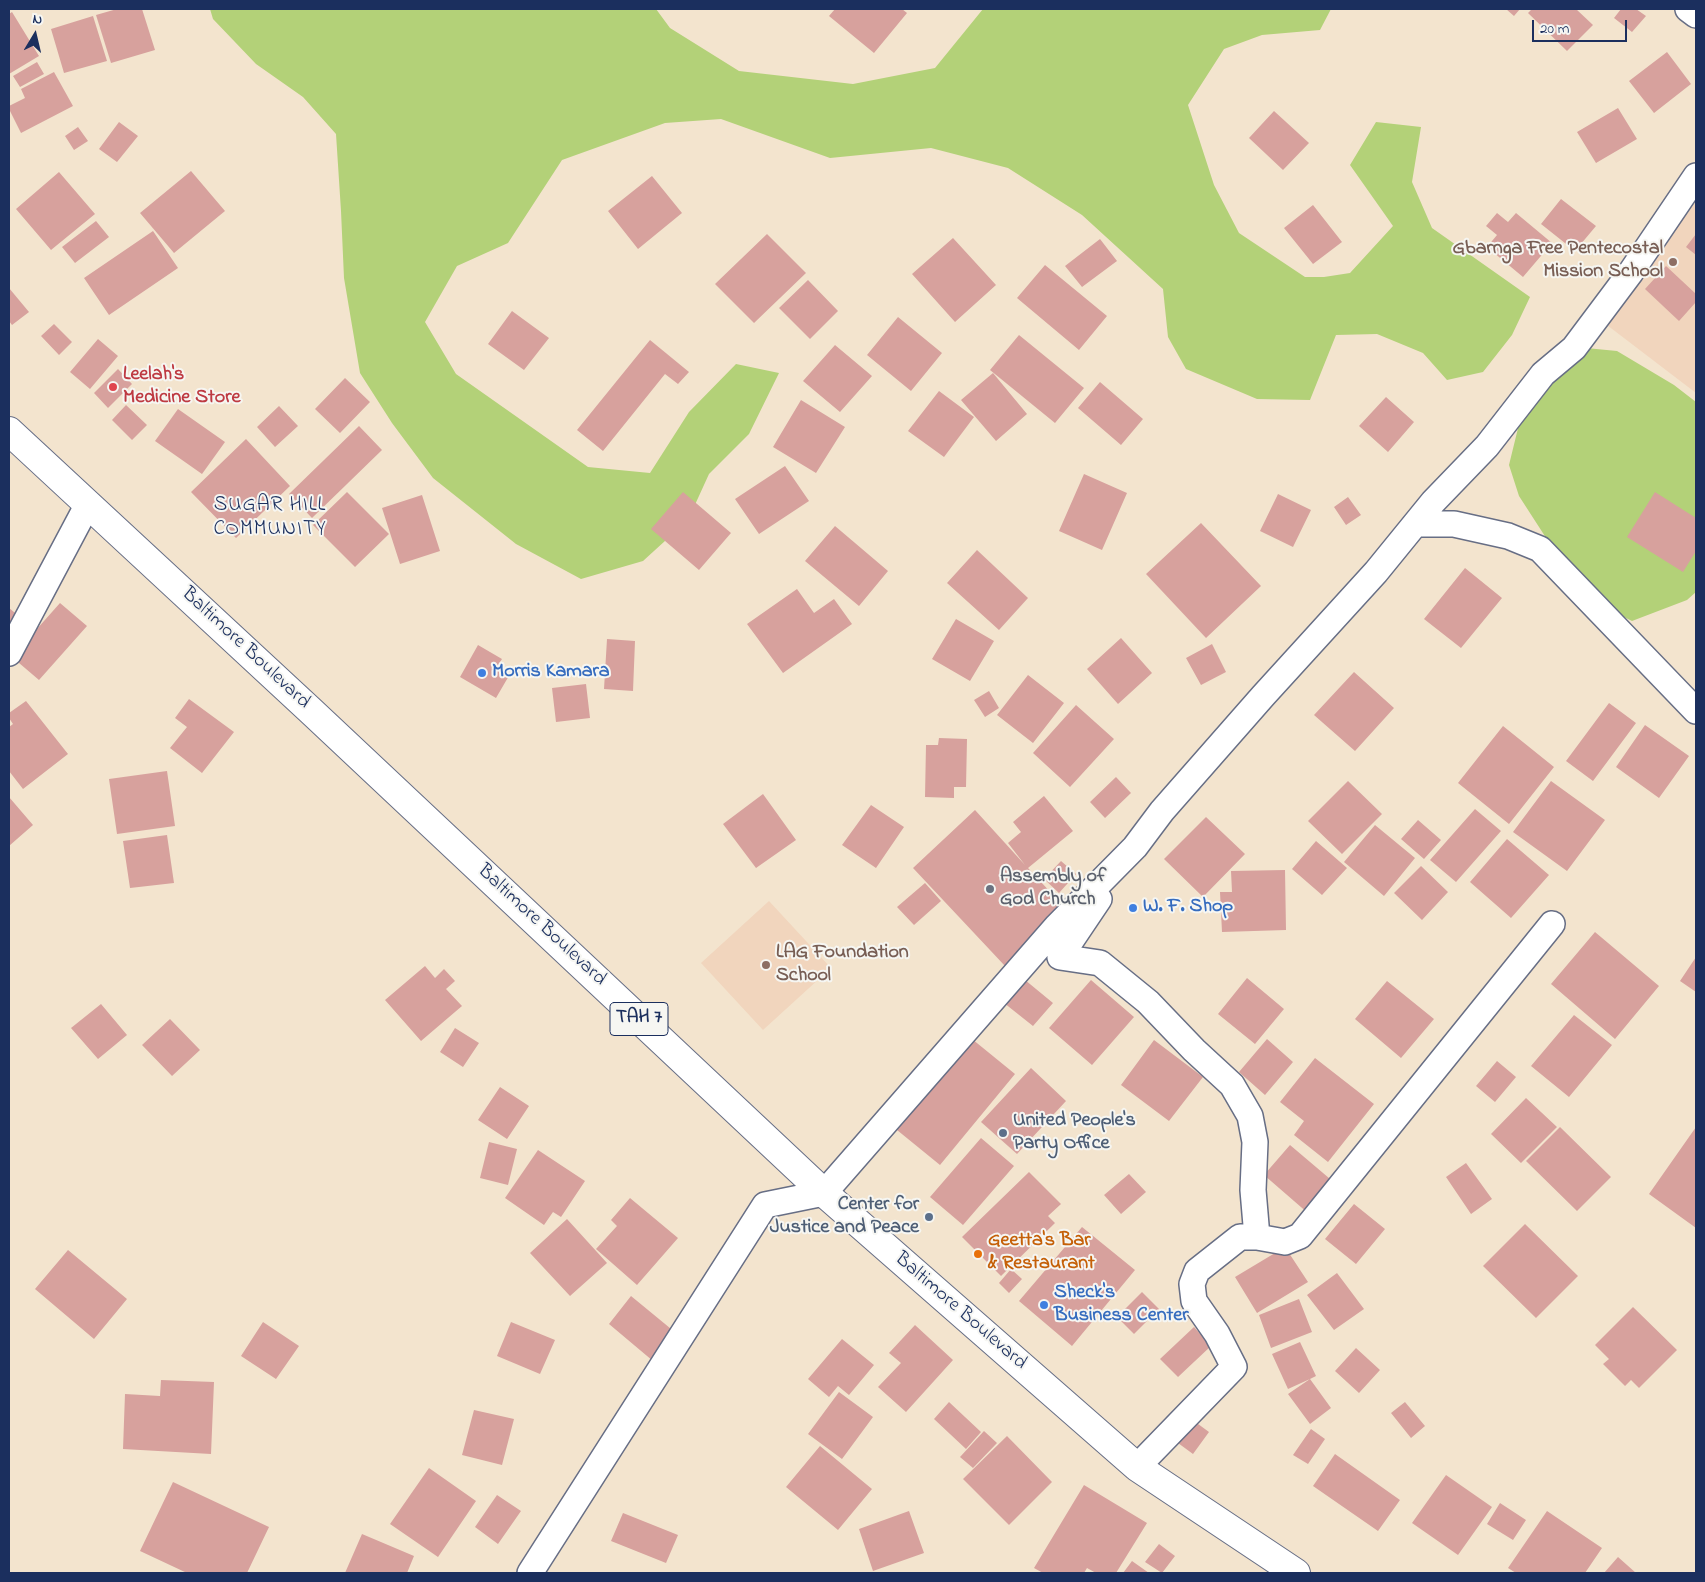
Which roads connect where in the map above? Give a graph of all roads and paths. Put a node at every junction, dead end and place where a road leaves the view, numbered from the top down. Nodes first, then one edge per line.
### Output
1 (1688, 9) edge
2 (1696, 15) edge
3 (1696, 176) edge
4 (9, 431) edge
5 (1487, 446) junction
6 (88, 504) junction
7 (9, 653) edge
8 (1696, 712) edge
9 (1135, 848) junction
10 (1552, 924) dead end
11 (824, 1193) junction
12 (1257, 1237) junction
13 (1137, 1467) junction
14 (530, 1573) edge
15 (1296, 1573) edge

1 - 2 street
3 - 5 street
4 - 6 highway, Baltimore Boulevard / TAH 7
5 - 8 street
5 - 9 street
6 - 7 street
6 - 11 highway, Baltimore Boulevard / TAH 7
9 - 11 street
9 - 12 street
10 - 12 street
11 - 13 highway, Baltimore Boulevard / TAH 7
11 - 14 street
12 - 13 street
13 - 15 highway, Baltimore Boulevard / TAH 7

